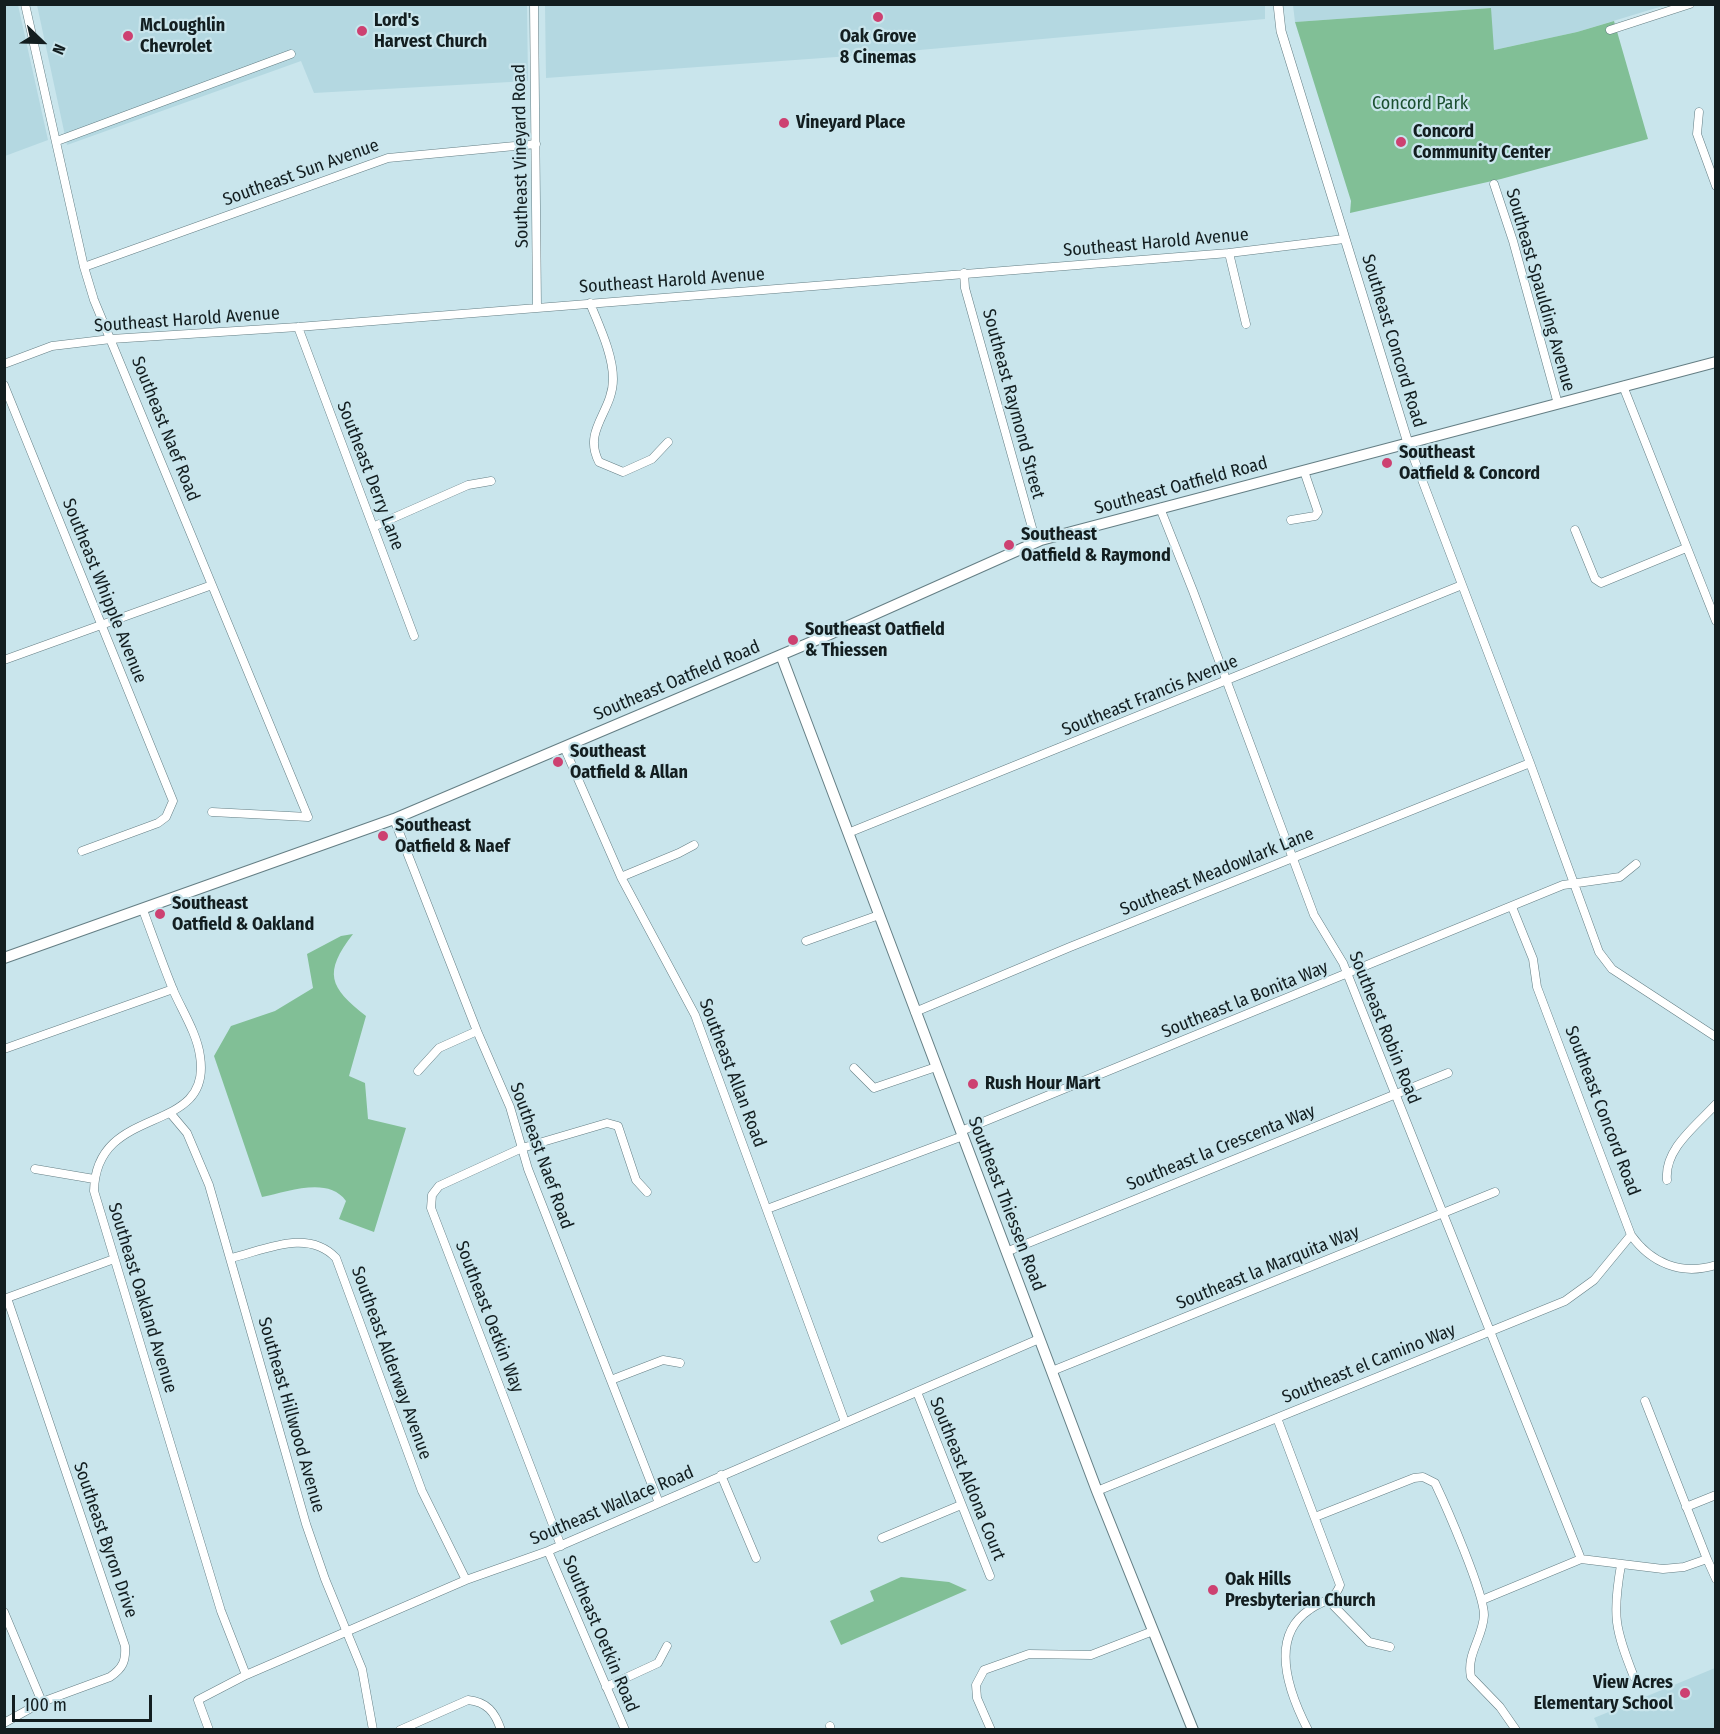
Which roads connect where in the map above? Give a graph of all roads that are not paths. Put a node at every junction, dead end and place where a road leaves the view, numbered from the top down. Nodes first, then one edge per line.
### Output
1 (25, 4) edge
2 (534, 4) edge
3 (1278, 4) edge
4 (1690, 4) edge
5 (1610, 30) dead end
6 (291, 54) dead end
7 (1699, 111) dead end
8 (57, 141) junction
9 (536, 144) junction
10 (1494, 184) dead end
11 (1716, 186) edge
12 (1344, 238) junction
13 (1229, 253) junction
14 (84, 267) junction
15 (964, 273) junction
16 (590, 303) junction
17 (537, 307) junction
18 (1246, 324) dead end
19 (298, 327) junction
20 (111, 339) junction
21 (1716, 362) edge
22 (4, 364) edge
23 (4, 385) edge
24 (1623, 386) junction
25 (1558, 404) junction
26 (668, 442) dead end
27 (1408, 443) junction
28 (1304, 471) junction
29 (491, 481) dead end
30 (1160, 508) junction
31 (1291, 520) dead end
32 (375, 526) junction
33 (1575, 530) dead end
34 (1036, 542) junction
35 (1686, 548) junction
36 (212, 585) junction
37 (1462, 585) junction
38 (1716, 621) edge
39 (100, 626) junction
40 (414, 636) dead end
41 (781, 655) junction
42 (4, 660) edge
43 (1225, 682) junction
44 (564, 747) junction
45 (1530, 763) junction
46 (212, 812) dead end
47 (394, 819) junction
48 (848, 833) junction
49 (694, 845) dead end
50 (82, 851) dead end
51 (1292, 857) junction
52 (1636, 864) dead end
53 (621, 877) junction
54 (1574, 883) junction
55 (1512, 907) junction
56 (143, 910) junction
57 (879, 915) junction
58 (806, 941) dead end
59 (4, 958) edge
60 (1347, 974) junction
61 (173, 989) junction
62 (915, 1012) junction
63 (477, 1031) junction
64 (1716, 1037) edge
65 (4, 1049) edge
66 (936, 1067) junction
67 (854, 1068) dead end
68 (418, 1071) dead end
69 (1448, 1073) dead end
70 (1395, 1094) junction
71 (1716, 1104) edge
72 (171, 1114) junction
73 (962, 1134) junction
74 (522, 1148) junction
75 (35, 1169) dead end
76 (94, 1179) junction
77 (1667, 1180) dead end
78 (647, 1192) dead end
79 (1495, 1192) dead end
80 (767, 1209) junction
81 (1444, 1214) junction
82 (1631, 1235) junction
83 (1006, 1252) junction
84 (231, 1258) junction
85 (114, 1259) junction
86 (1716, 1265) edge
87 (6, 1299) edge
88 (1489, 1332) junction
89 (1039, 1339) junction
90 (680, 1363) dead end
91 (1052, 1371) junction
92 (611, 1380) junction
93 (917, 1392) junction
94 (1645, 1401) dead end
95 (1277, 1418) junction
96 (845, 1422) junction
97 (721, 1475) junction
98 (1097, 1491) junction
99 (1716, 1495) edge
100 (658, 1503) junction
101 (961, 1505) junction
102 (1686, 1506) junction
103 (1315, 1517) junction
104 (882, 1538) dead end
105 (561, 1546) junction
106 (548, 1551) junction
107 (756, 1558) dead end
108 (1581, 1559) junction
109 (1707, 1559) junction
110 (1621, 1564) junction
111 (990, 1576) dead end
112 (1716, 1579) edge
113 (466, 1580) junction
114 (1482, 1600) junction
115 (1329, 1601) junction
116 (4, 1612) edge
117 (1153, 1630) junction
118 (346, 1631) junction
119 (667, 1646) dead end
120 (1390, 1647) dead end
121 (246, 1675) junction
122 (1634, 1677) dead end
123 (606, 1687) junction
124 (42, 1702) junction
125 (4, 1723) edge
126 (210, 1730) edge
127 (373, 1730) edge
128 (400, 1730) edge
129 (501, 1730) edge
130 (625, 1730) edge
131 (991, 1730) edge
132 (1193, 1730) edge
133 (1308, 1730) edge
134 (1516, 1730) edge

1 - 8 street, Southeast Naef Road
2 - 9 street, Southeast Vineyard Road
3 - 12 street, Southeast Concord Road
4 - 5 street
6 - 8 street
7 - 11 street
8 - 14 street, Southeast Naef Road
9 - 14 street, Southeast Sun Avenue
9 - 17 street, Southeast Vineyard Road
10 - 25 street, Southeast Spaulding Avenue
12 - 13 street, Southeast Harold Avenue
12 - 27 street, Southeast Concord Road
13 - 15 street, Southeast Harold Avenue
13 - 18 street
14 - 20 street, Southeast Naef Road
15 - 16 street, Southeast Harold Avenue
15 - 34 street, Southeast Raymond Street
16 - 17 street, Southeast Harold Avenue
16 - 26 street
17 - 19 street, Southeast Harold Avenue
19 - 20 street, Southeast Harold Avenue
19 - 32 street, Southeast Derry Lane
20 - 22 street, Southeast Harold Avenue
20 - 36 street, Southeast Naef Road
21 - 24 main road, Southeast Oatfield Road
23 - 39 street, Southeast Whipple Avenue
24 - 25 main road, Southeast Oatfield Road
24 - 35 street
25 - 27 main road, Southeast Oatfield Road
27 - 28 main road, Southeast Oatfield Road
27 - 37 street, Southeast Concord Road
28 - 30 main road, Southeast Oatfield Road
28 - 31 street
29 - 32 street
30 - 34 main road, Southeast Oatfield Road
30 - 43 street, Southeast Robin Road
32 - 40 street, Southeast Derry Lane
33 - 35 street
34 - 41 main road, Southeast Oatfield Road
35 - 38 street
36 - 39 street
36 - 46 street, Southeast Naef Road
37 - 43 street, Southeast Francis Avenue
37 - 45 street, Southeast Concord Road
39 - 42 street
39 - 50 street, Southeast Whipple Avenue
41 - 44 main road, Southeast Oatfield Road
41 - 48 main road, Southeast Thiessen Road
43 - 48 street, Southeast Francis Avenue
43 - 51 street, Southeast Robin Road
44 - 47 main road, Southeast Oatfield Road
44 - 53 street, Southeast Allan Road
45 - 51 street, Southeast Meadowlark Lane
45 - 54 street, Southeast Concord Road
47 - 56 main road, Southeast Oatfield Road
47 - 63 street, Southeast Naef Road
48 - 57 main road, Southeast Thiessen Road
49 - 53 street
51 - 60 street, Southeast Robin Road
51 - 62 street, Southeast Meadowlark Lane
52 - 54 street, Southeast la Bonita Way
53 - 80 street, Southeast Allan Road
54 - 55 street, Southeast la Bonita Way
54 - 64 street, Southeast Concord Road
55 - 60 street, Southeast la Bonita Way
55 - 82 street, Southeast Concord Road
56 - 59 main road, Southeast Oatfield Road
56 - 61 street, Southeast Oakland Avenue
57 - 58 street
57 - 62 main road, Southeast Thiessen Road
60 - 70 street, Southeast Robin Road
60 - 73 street, Southeast la Bonita Way
61 - 65 street
61 - 72 street, Southeast Oakland Avenue
62 - 66 main road, Southeast Thiessen Road
63 - 68 street
63 - 74 street, Southeast Naef Road
66 - 67 street
66 - 73 main road, Southeast Thiessen Road
69 - 70 street, Southeast la Crescenta Way
70 - 81 street, Southeast Robin Road
70 - 83 street, Southeast la Crescenta Way
71 - 77 street
72 - 76 street, Southeast Oakland Avenue
72 - 84 street, Southeast Hillwood Avenue
73 - 80 street, Southeast la Bonita Way
73 - 83 main road, Southeast Thiessen Road
74 - 78 street, Southeast Oetkin Way
74 - 92 street, Southeast Naef Road
74 - 105 street, Southeast Oetkin Way
75 - 76 street
76 - 85 street, Southeast Oakland Avenue
79 - 81 street, Southeast la Marquita Way
80 - 96 street, Southeast Allan Road
81 - 88 street, Southeast Robin Road
81 - 91 street, Southeast la Marquita Way
82 - 86 street, Southeast Concord Road
82 - 88 street, Southeast el Camino Way
83 - 89 main road, Southeast Thiessen Road
84 - 113 street, Southeast Alderway Avenue
84 - 118 street, Southeast Hillwood Avenue
85 - 87 street
85 - 121 street, Southeast Oakland Avenue
87 - 124 street, Southeast Byron Drive
88 - 95 street, Southeast el Camino Way
88 - 108 street, Southeast Robin Road
89 - 91 main road, Southeast Thiessen Road
89 - 93 street, Southeast Wallace Road
90 - 92 street
91 - 98 main road, Southeast Thiessen Road
92 - 100 street, Southeast Naef Road
93 - 96 street, Southeast Wallace Road
93 - 101 street, Southeast Aldona Court
94 - 102 street
95 - 98 street, Southeast el Camino Way
95 - 103 street
96 - 97 street, Southeast Wallace Road
97 - 100 street, Southeast Wallace Road
97 - 107 street
98 - 117 main road, Southeast Thiessen Road
99 - 102 street
100 - 105 street, Southeast Wallace Road
101 - 104 street
101 - 111 street, Southeast Aldona Court
102 - 109 street
103 - 114 street
103 - 115 street
105 - 106 street, Southeast Wallace Road
106 - 113 street, Southeast Wallace Road
106 - 123 street, Southeast Oetkin Road
108 - 110 street
108 - 114 street
109 - 110 street
109 - 112 street
110 - 122 street
113 - 118 street, Southeast Wallace Road
114 - 134 street
115 - 120 street
115 - 133 street
116 - 124 street
117 - 131 street
117 - 132 main road, Southeast Thiessen Road
118 - 121 street, Southeast Wallace Road
118 - 127 street, Southeast Hillwood Avenue
119 - 123 street
121 - 126 street, Southeast Wallace Road
123 - 130 street, Southeast Oetkin Road
124 - 125 street, Southeast Byron Drive
128 - 129 street

